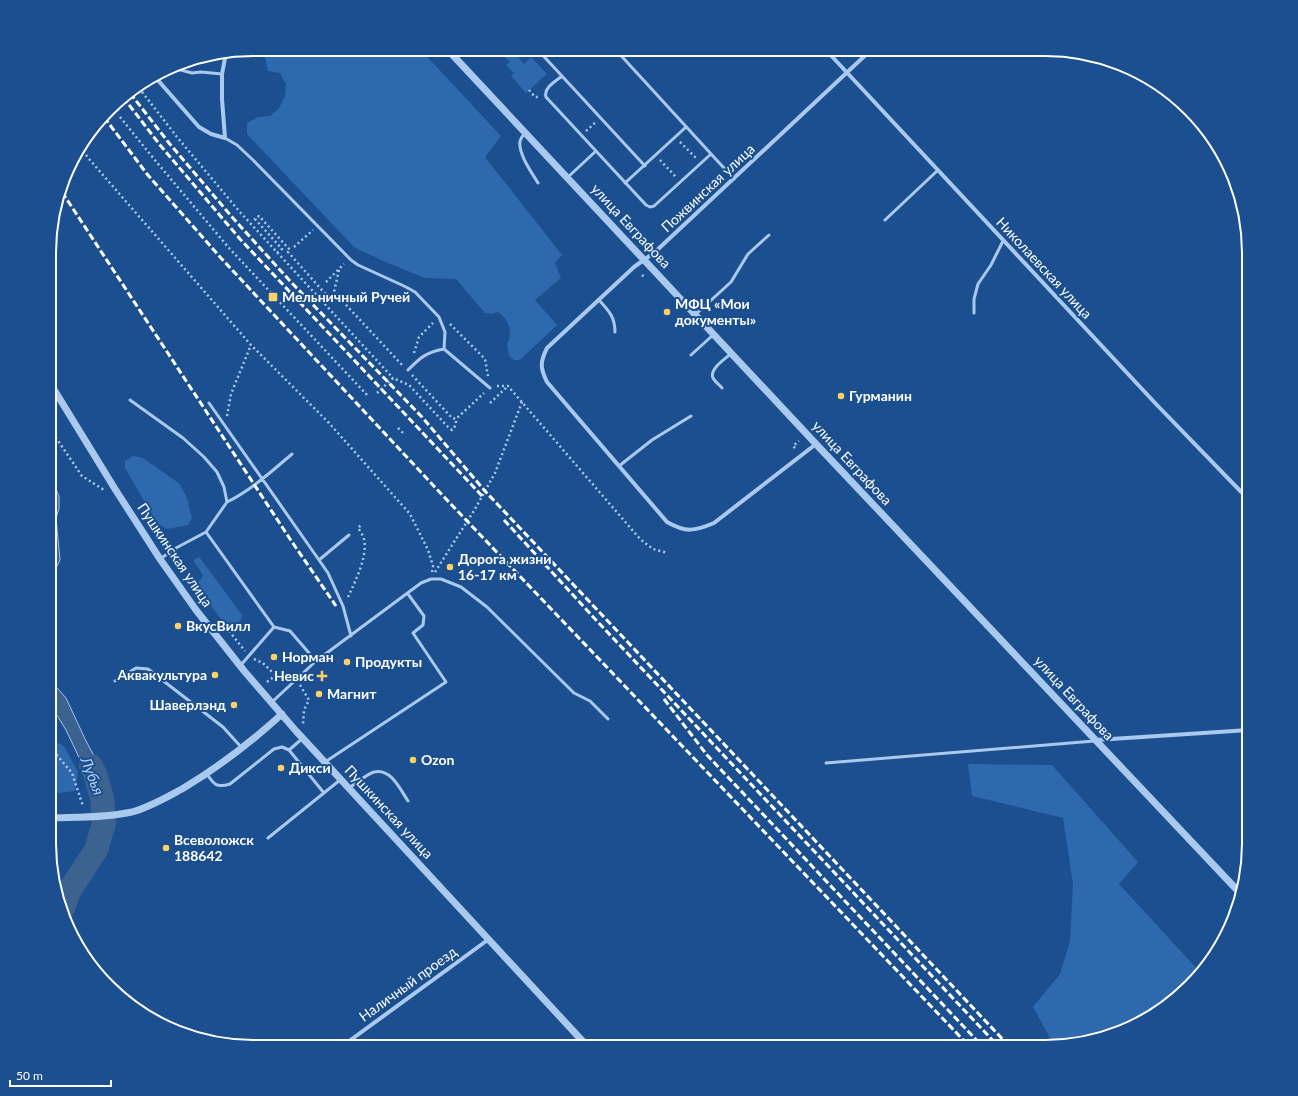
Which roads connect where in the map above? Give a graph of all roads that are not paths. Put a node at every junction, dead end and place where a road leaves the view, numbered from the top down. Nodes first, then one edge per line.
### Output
1 (455, 56) edge
2 (544, 56) edge
3 (621, 56) edge
4 (831, 56) edge
5 (865, 56) edge
6 (225, 58) edge
7 (180, 70) edge
8 (222, 74) junction
9 (847, 74) junction
10 (562, 76) junction
11 (157, 80) edge
12 (686, 127) junction
13 (525, 132) junction
14 (225, 138) junction
15 (596, 152) junction
16 (711, 154) junction
17 (645, 166) junction
18 (937, 171) junction
19 (568, 178) junction
20 (734, 179) junction
21 (538, 183) dead end
22 (625, 183) junction
23 (885, 220) dead end
24 (769, 235) dead end
25 (1003, 241) junction
26 (644, 260) junction
27 (599, 300) junction
28 (974, 313) dead end
29 (696, 315) junction
30 (614, 332) dead end
31 (714, 334) junction
32 (444, 349) junction
33 (732, 353) junction
34 (691, 355) dead end
35 (408, 370) dead end
36 (490, 388) road end
37 (722, 388) dead end
38 (56, 393) edge
39 (130, 400) dead end
40 (209, 403) dead end
41 (691, 416) dead end
42 (816, 444) junction
43 (292, 454) dead end
44 (619, 466) junction
45 (263, 479) junction
46 (1242, 493) edge
47 (227, 502) junction
48 (206, 532) junction
49 (349, 535) dead end
50 (160, 559) junction
51 (320, 560) junction
52 (408, 594) junction
53 (274, 626) junction
54 (351, 636) junction
55 (316, 661) junction
56 (240, 666) junction
57 (115, 681) dead end
58 (271, 703) junction
59 (282, 714) junction
60 (608, 719) dead end
61 (1242, 730) edge
62 (303, 738) junction
63 (1096, 740) junction
64 (243, 749) junction
65 (289, 750) junction
66 (325, 762) junction
67 (826, 763) dead end
68 (207, 774) junction
69 (341, 779) junction
70 (349, 788) junction
71 (324, 794) junction
72 (408, 801) dead end
73 (56, 818) edge
74 (268, 838) dead end
75 (1236, 889) edge
76 (489, 939) junction
77 (351, 1040) edge
78 (582, 1040) edge

1 - 13 street, улица Евграфова
2 - 10 lane
3 - 12 lane
4 - 9 street, Николаевская улица
5 - 9 street, Пожвинская улица
6 - 8 street
7 - 8 lane
8 - 14 street
9 - 18 street, Николаевская улица
9 - 20 street, Пожвинская улица
10 - 15 lane
10 - 17 lane
11 - 14 street
12 - 16 lane
12 - 17 lane
13 - 19 street, улица Евграфова
13 - 21 lane
14 - 32 lane
15 - 19 lane
15 - 22 lane
16 - 20 lane
16 - 22 lane
17 - 22 lane
18 - 23 lane
18 - 25 street, Николаевская улица
19 - 26 street, улица Евграфова
20 - 26 street, Пожвинская улица
24 - 29 lane
25 - 28 lane
25 - 46 street, Николаевская улица
26 - 27 street, Пожвинская улица
26 - 29 street, улица Евграфова
27 - 30 lane
27 - 44 street, Пожвинская улица
29 - 31 street, улица Евграфова
31 - 33 street, улица Евграфова
31 - 34 lane
32 - 35 lane
32 - 36 lane
33 - 37 lane
33 - 42 street, улица Евграфова
38 - 50 street, Пушкинская улица
39 - 47 lane
40 - 45 lane
41 - 44 lane
42 - 44 street
42 - 63 street, улица Евграфова
43 - 45 lane
45 - 47 lane
45 - 51 lane
47 - 48 lane
48 - 50 lane
48 - 53 lane
49 - 51 lane
50 - 56 street, Пушкинская улица
51 - 54 lane
52 - 54 lane
52 - 60 lane
52 - 66 lane
53 - 55 lane
53 - 56 lane
54 - 55 lane
55 - 58 lane
56 - 58 street, Пушкинская улица
57 - 64 lane
58 - 59 street, Пушкинская улица
59 - 62 street, Пушкинская улица
59 - 64 street
61 - 63 street
62 - 65 lane
62 - 66 street, Пушкинская улица
63 - 67 lane
63 - 75 street, улица Евграфова
64 - 68 street
65 - 68 lane
65 - 71 lane
66 - 69 street, Пушкинская улица
68 - 73 street
69 - 70 street, Пушкинская улица
69 - 71 lane
70 - 72 lane
70 - 76 street, Пушкинская улица
71 - 74 lane
76 - 77 street, Наличный проезд
76 - 78 street, Пушкинская улица

